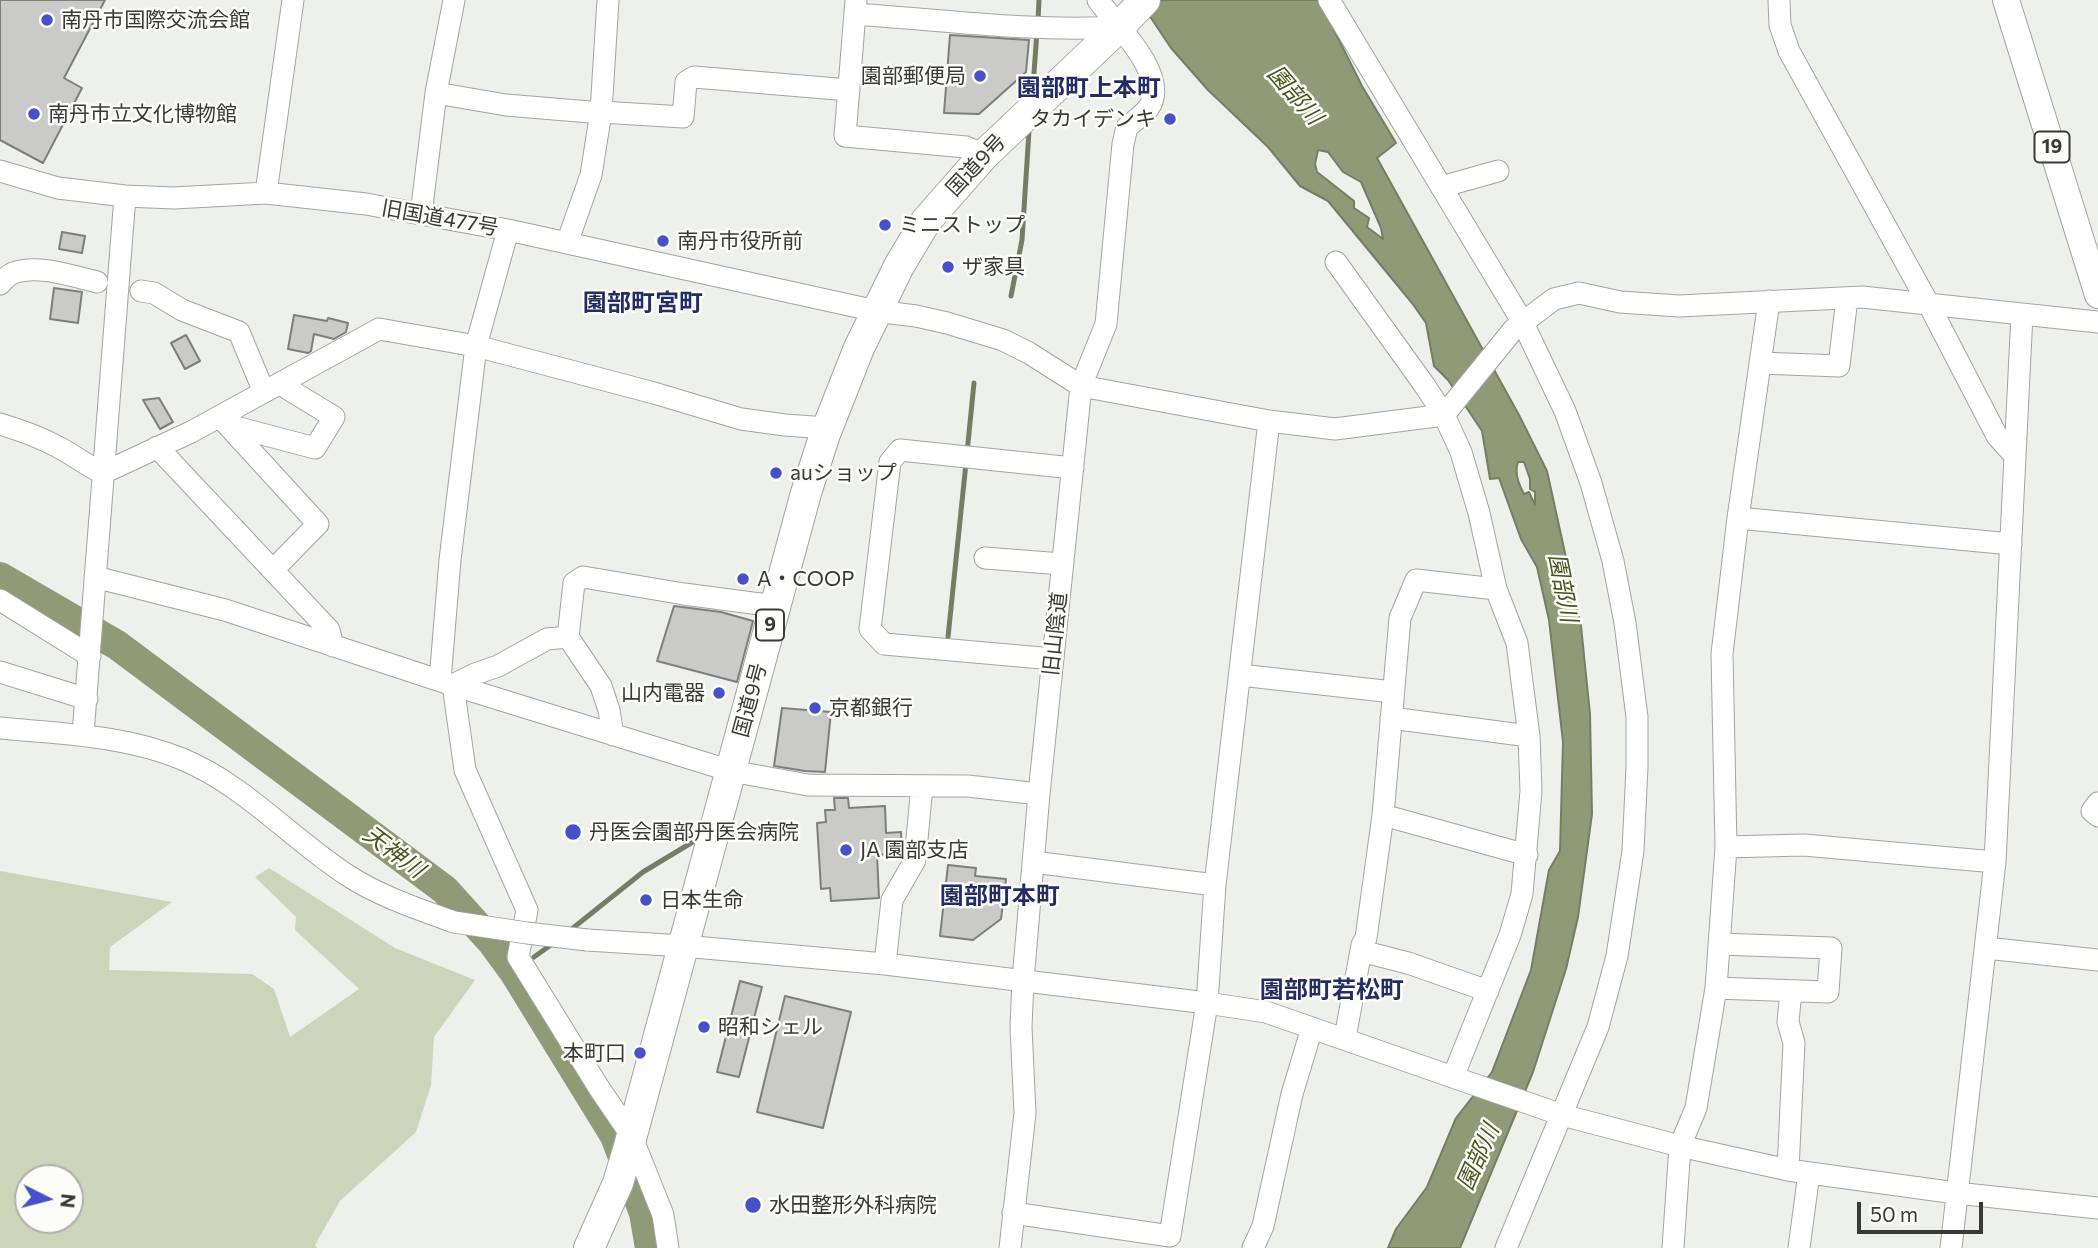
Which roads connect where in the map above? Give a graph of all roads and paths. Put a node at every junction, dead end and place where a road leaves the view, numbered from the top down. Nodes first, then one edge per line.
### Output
1 (293, 0) edge
2 (454, 0) edge
3 (608, 0) edge
4 (1098, 0) edge
5 (1329, 0) edge
6 (1779, 0) edge
7 (2006, 0) edge
8 (856, 7) edge
9 (1133, 20) edge
10 (849, 90) junction
11 (436, 93) junction
12 (601, 111) junction
13 (984, 155) junction
14 (1498, 170) dead end
15 (0, 171) edge
16 (1441, 187) junction
17 (267, 193) junction
18 (124, 196) junction
19 (421, 214) junction
20 (508, 230) junction
21 (567, 243) junction
22 (1336, 262) dead end
23 (97, 282) dead end
24 (0, 284) edge
25 (141, 291) dead end
26 (2098, 295) edge
27 (1847, 298) junction
28 (1769, 301) junction
29 (1928, 303) junction
30 (876, 311) junction
31 (2022, 314) junction
32 (2098, 322) edge
33 (1518, 325) junction
34 (476, 346) junction
35 (1760, 362) junction
36 (1082, 386) junction
37 (272, 388) junction
38 (1448, 410) junction
39 (224, 421) junction
40 (1269, 421) junction
41 (0, 424) edge
42 (827, 428) junction
43 (157, 447) junction
44 (2015, 456) junction
45 (1073, 468) junction
46 (103, 473) junction
47 (1738, 518) junction
48 (2011, 544) junction
49 (985, 558) dead end
50 (1062, 564) junction
51 (273, 570) junction
52 (95, 577) junction
53 (1496, 589) junction
54 (0, 600) edge
55 (775, 606) junction
56 (568, 637) junction
57 (333, 646) junction
58 (90, 653) junction
59 (1053, 659) junction
60 (0, 672) edge
61 (1240, 676) junction
62 (446, 683) junction
63 (1393, 692) junction
64 (87, 699) junction
65 (1391, 718) junction
66 (0, 728) edge
67 (83, 734) junction
68 (613, 735) junction
69 (1529, 736) junction
70 (731, 771) junction
71 (922, 786) junction
72 (1040, 794) junction
73 (2098, 803) edge
74 (1382, 815) junction
75 (2098, 816) edge
76 (1726, 847) junction
77 (1527, 855) junction
78 (1033, 862) junction
79 (1995, 862) junction
80 (1216, 885) junction
81 (1719, 944) junction
82 (683, 946) junction
83 (1986, 948) junction
84 (1361, 951) junction
85 (2098, 960) edge
86 (885, 964) junction
87 (1023, 980) junction
88 (1716, 988) junction
89 (1488, 991) junction
90 (1791, 991) junction
91 (1207, 1003) junction
92 (1312, 1028) junction
93 (1345, 1038) junction
94 (1458, 1079) junction
95 (1558, 1113) junction
96 (630, 1141) junction
97 (1680, 1146) junction
98 (1788, 1171) junction
99 (1809, 1173) junction
100 (1956, 1193) junction
101 (2098, 1208) edge
102 (1013, 1213) junction
103 (1512, 1247) edge
104 (589, 1248) edge
105 (668, 1248) edge
106 (1010, 1248) edge
107 (1253, 1248) edge
108 (1673, 1248) edge
109 (1799, 1248) edge
110 (1951, 1248) edge

1 - 17 street
2 - 11 street
3 - 12 street
4 - 9 street
5 - 16 street
6 - 29 street
7 - 26 main road, 19
8 - 9 street
8 - 10 street
9 - 13 highway, 国道9号 / 9
9 - 36 street, 旧山陰道
10 - 12 street
10 - 13 street
11 - 12 street
11 - 19 street
12 - 21 street
13 - 30 highway, 国道9号 / 9
14 - 16 street
15 - 18 street, 旧国道477号
16 - 33 street
17 - 18 street, 旧国道477号
17 - 19 street, 旧国道477号
18 - 46 street
19 - 20 street, 旧国道477号
20 - 21 street, 旧国道477号
20 - 34 street
21 - 30 street, 旧国道477号
22 - 38 street
23 - 24 street
25 - 37 street
27 - 28 street
27 - 29 street
27 - 35 street
28 - 33 street
28 - 35 street
29 - 31 street
29 - 44 street
30 - 36 street, 旧国道477号
30 - 42 highway, 国道9号 / 9
31 - 32 street
31 - 44 street
33 - 38 street
33 - 95 street
34 - 37 street
34 - 42 street
34 - 62 street
35 - 47 street
36 - 40 street
36 - 45 street, 旧山陰道
37 - 39 street
37 - 39 street
38 - 40 street
38 - 53 street
39 - 43 street
39 - 51 street
40 - 61 street
41 - 46 street
42 - 55 highway, 国道9号 / 9
43 - 46 street
43 - 51 street
44 - 48 street
45 - 50 street, 旧山陰道
45 - 59 street
46 - 52 street
47 - 48 street
47 - 76 street
48 - 79 street
49 - 50 street
50 - 59 street, 旧山陰道
51 - 57 street
52 - 57 street
52 - 58 street
53 - 63 street
53 - 69 street
54 - 58 street
55 - 56 street
55 - 70 highway, 国道9号 / 9
56 - 62 street
56 - 68 street
57 - 62 street
58 - 64 street
59 - 72 street, 旧山陰道
60 - 64 street
61 - 63 street
61 - 80 street
62 - 68 street
62 - 96 street
63 - 65 street
64 - 67 street
65 - 69 street
65 - 74 street
66 - 67 street
67 - 82 street, bridge
68 - 70 street
69 - 77 street
70 - 71 street
70 - 82 highway, 国道9号 / 9
71 - 72 street
71 - 86 street
72 - 78 street, 旧山陰道
73 - 75 street
74 - 77 street
74 - 84 street
76 - 79 street
76 - 81 street
77 - 89 street
78 - 80 street
78 - 87 street, 旧山陰道
79 - 83 street
80 - 91 street
81 - 88 street
81 - 90 street
82 - 86 street
82 - 96 highway, 国道9号 / 9
83 - 85 street
83 - 100 street
84 - 89 street
84 - 93 street
86 - 87 street
87 - 91 street
87 - 102 street, 旧山陰道
88 - 90 street
88 - 97 street
89 - 94 street
90 - 98 street
91 - 92 street
91 - 102 street
92 - 93 street
92 - 107 street
93 - 94 street
94 - 95 street
95 - 97 street
95 - 103 street
96 - 104 highway, 国道9号 / 9
96 - 105 street
97 - 98 street
97 - 108 street
98 - 99 street
99 - 100 street
99 - 109 street
100 - 101 street
100 - 110 street
102 - 106 street, 旧山陰道

